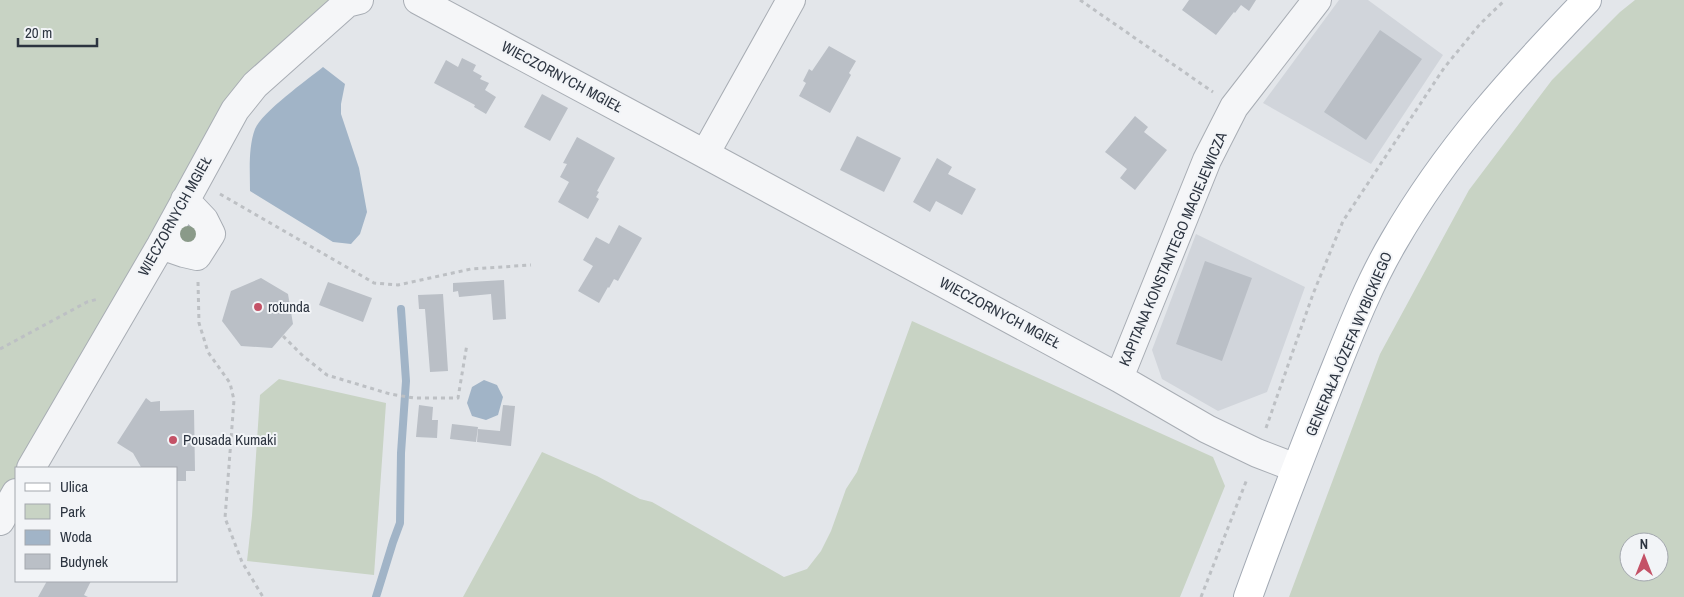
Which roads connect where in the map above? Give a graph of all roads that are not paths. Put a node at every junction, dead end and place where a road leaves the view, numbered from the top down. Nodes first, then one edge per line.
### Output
1 (360, 0) edge
2 (418, 0) edge
3 (791, 0) edge
4 (1317, 0) edge
5 (1587, 0) edge
6 (705, 154) junction
7 (191, 190) junction
8 (161, 245) junction
9 (1119, 378) junction
10 (32, 467) edge
11 (1296, 468) junction
12 (15, 495) edge
13 (0, 521) edge
14 (1248, 597) edge

1 - 7 street, WIECZORNYCH MGIEŁ
2 - 6 street, WIECZORNYCH MGIEŁ
3 - 6 street
4 - 9 street, KAPITANA KONSTANTEGO MACIEJEWICZA
5 - 11 main road, GENERAŁA JÓZEFA WYBICKIEGO
6 - 9 street, WIECZORNYCH MGIEŁ
7 - 8 street, WIECZORNYCH MGIEŁ
7 - 8 street
8 - 10 street, WIECZORNYCH MGIEŁ
9 - 11 street, WIECZORNYCH MGIEŁ
11 - 14 main road, GENERAŁA JÓZEFA WYBICKIEGO
12 - 13 street

